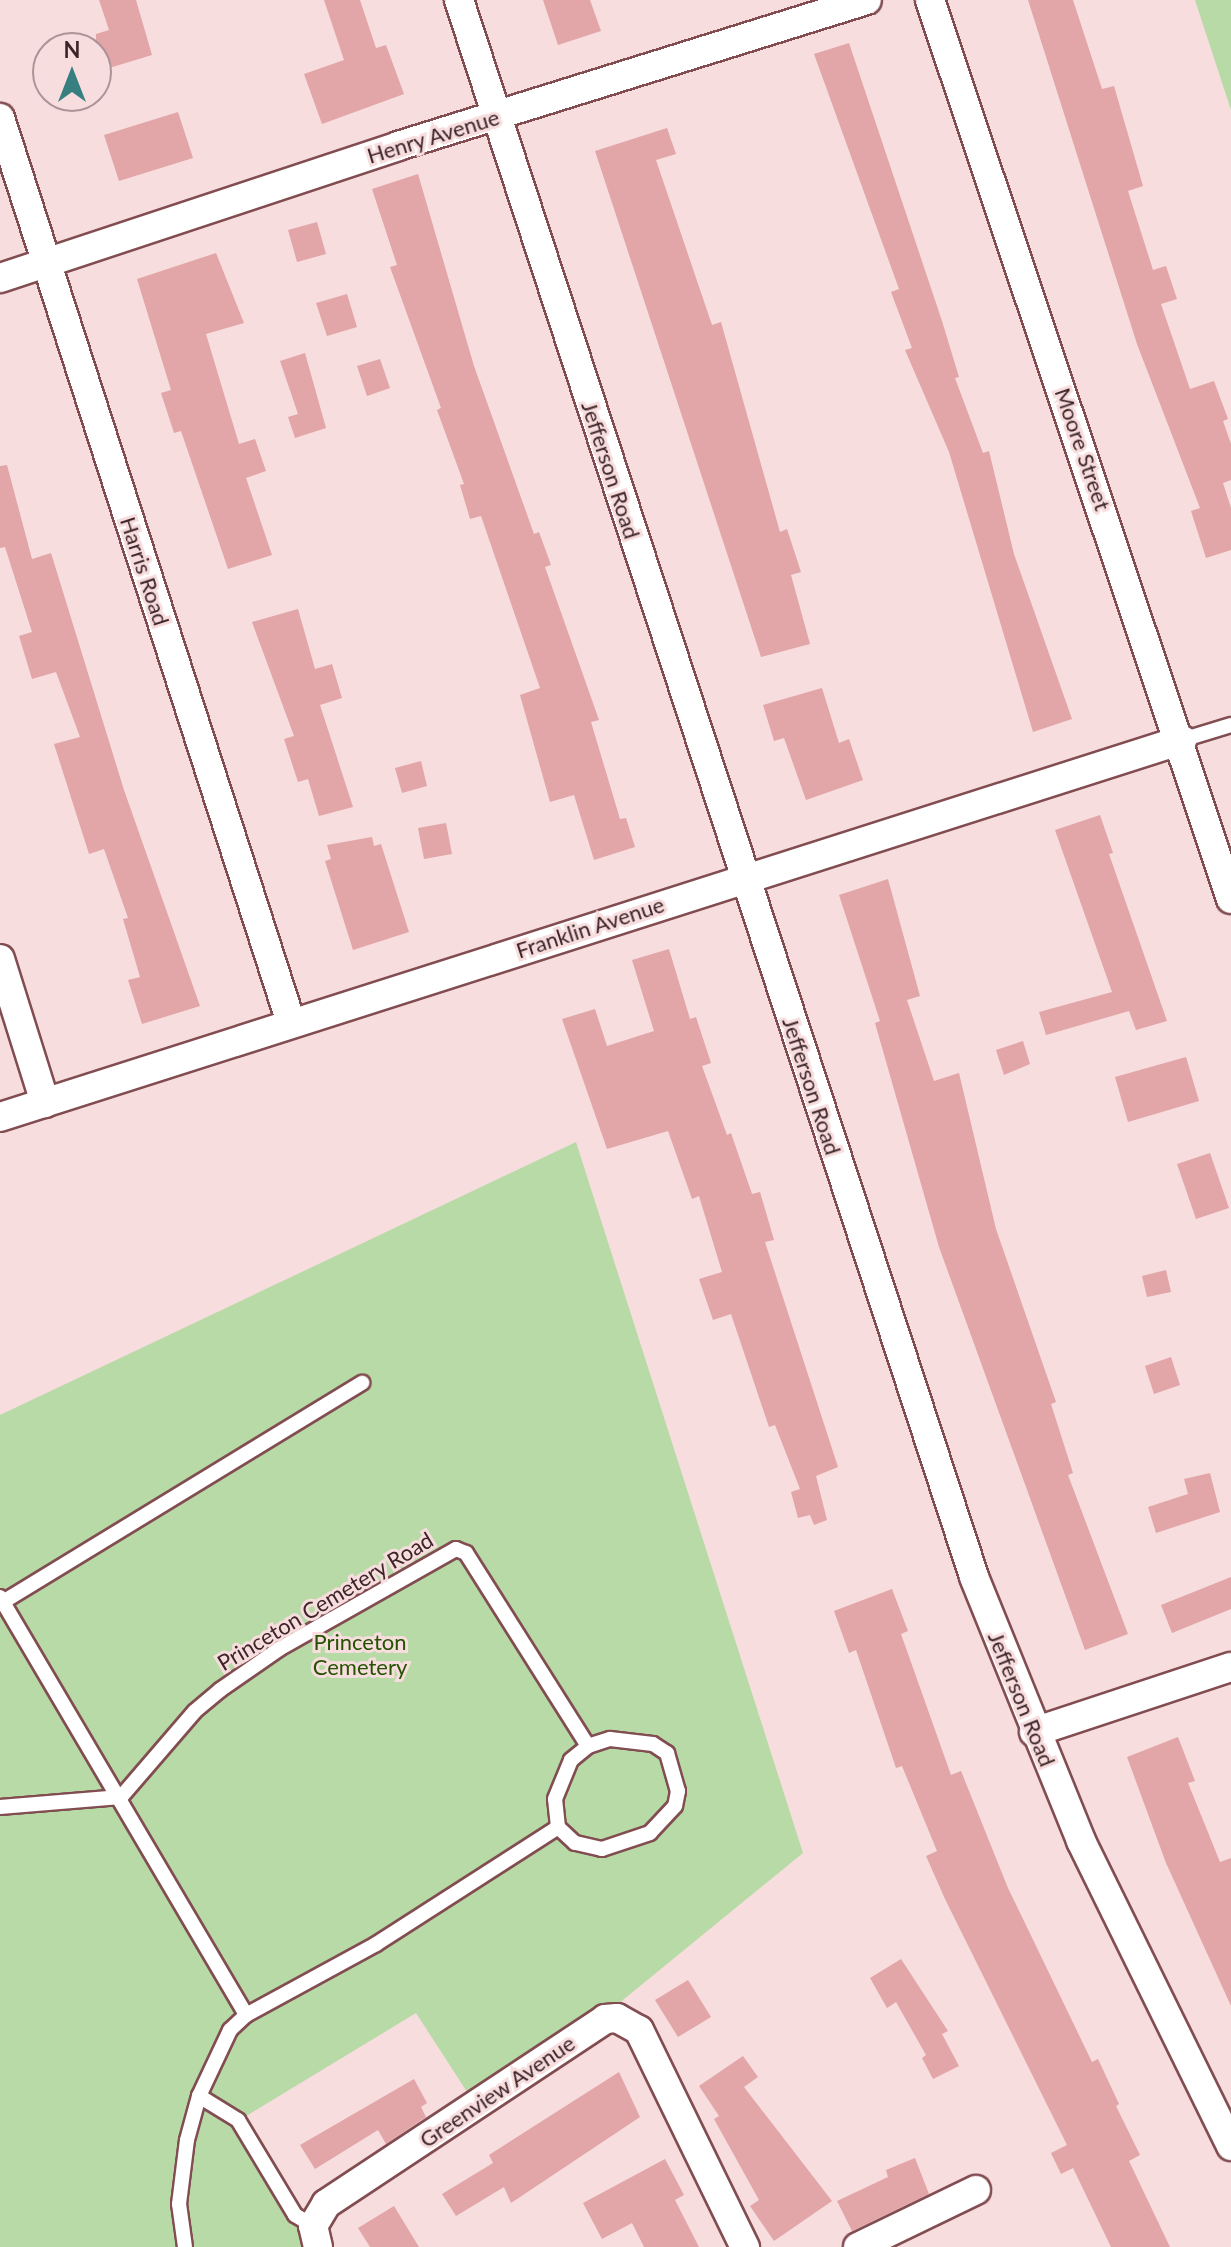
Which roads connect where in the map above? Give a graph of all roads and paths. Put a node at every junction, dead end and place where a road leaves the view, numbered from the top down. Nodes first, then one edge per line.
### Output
1 (459, 0) edge
2 (867, 0) edge
3 (930, 0) edge
4 (497, 116) junction
5 (0, 118) edge
6 (46, 263) junction
7 (0, 278) edge
8 (1231, 725) edge
9 (1182, 740) junction
10 (743, 877) junction
11 (1231, 899) edge
12 (0, 959) edge
13 (5, 991) edge
14 (291, 1023) junction
15 (45, 1103) junction
16 (0, 1117) edge
17 (362, 1383) dead end
18 (2, 1599) edge
19 (1231, 1667) edge
20 (1034, 1732) junction
21 (588, 1746) junction
22 (121, 1797) junction
23 (0, 1807) edge
24 (558, 1827) junction
25 (246, 2015) junction
26 (199, 2096) junction
27 (1231, 2146) edge
28 (976, 2190) dead end
29 (316, 2236) edge
30 (185, 2247) edge
31 (745, 2247) edge
32 (858, 2247) edge

1 - 4 street, Jefferson Road
2 - 4 street, Henry Avenue
3 - 9 street, Moore Street
4 - 6 street, Henry Avenue
4 - 10 street, Jefferson Road
5 - 6 street, Harris Road
6 - 7 street, Henry Avenue
6 - 14 street, Harris Road
8 - 9 lane
9 - 10 street, Franklin Avenue
9 - 11 street, Moore Street
10 - 14 street, Franklin Avenue
10 - 20 street, Jefferson Road
12 - 13 street
13 - 15 street
14 - 15 street, Franklin Avenue
15 - 16 street, Franklin Avenue
17 - 18 lane
18 - 22 lane
19 - 20 street
20 - 27 street, Jefferson Road
21 - 22 lane, Princeton Cemetery Road
21 - 24 lane
21 - 24 lane
22 - 23 lane
22 - 25 lane
24 - 25 lane
25 - 26 lane
26 - 29 lane
26 - 30 lane
28 - 32 street
29 - 31 street, Greenview Avenue

